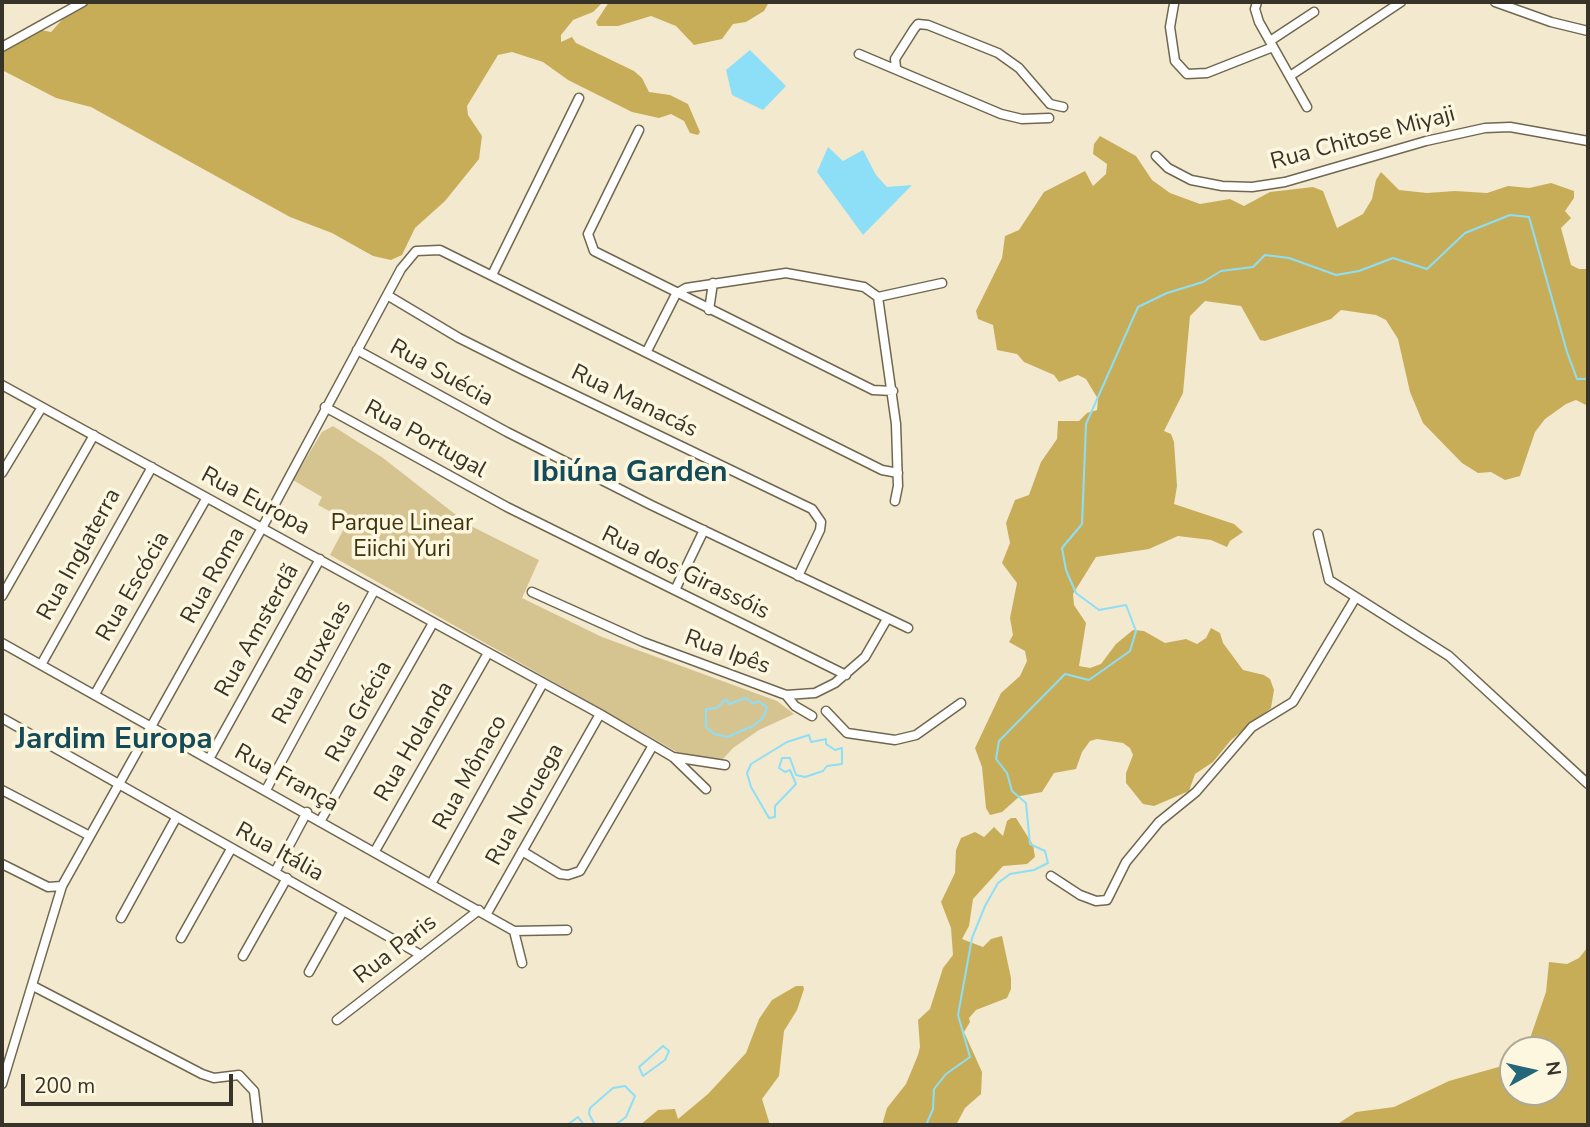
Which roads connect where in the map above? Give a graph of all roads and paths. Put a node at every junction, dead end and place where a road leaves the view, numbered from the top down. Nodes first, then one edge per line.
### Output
1 (83, 2) edge
2 (1257, 2) edge
3 (1401, 2) edge
4 (1495, 2) edge
5 (1174, 4) dead end
6 (1314, 12) dead end
7 (1588, 31) edge
8 (1271, 44) junction
9 (2, 47) edge
10 (859, 54) dead end
11 (896, 67) junction
12 (1290, 76) junction
13 (579, 98) dead end
14 (1063, 107) dead end
15 (1307, 107) dead end
16 (1049, 118) dead end
17 (639, 130) dead end
18 (1588, 141) edge
19 (1156, 156) dead end
20 (492, 275) junction
21 (942, 283) dead end
22 (713, 284) junction
23 (676, 294) junction
24 (387, 295) junction
25 (878, 297) junction
26 (709, 310) junction
27 (357, 351) junction
28 (647, 351) junction
29 (2, 385) edge
30 (893, 391) junction
31 (41, 407) junction
32 (325, 407) junction
33 (94, 435) junction
34 (152, 467) junction
35 (898, 472) junction
36 (2, 473) edge
37 (206, 499) junction
38 (895, 501) dead end
39 (507, 507) joint
40 (262, 528) junction
41 (704, 530) junction
42 (1318, 534) dead end
43 (320, 559) junction
44 (798, 576) junction
45 (675, 590) junction
46 (374, 591) junction
47 (532, 592) dead end
48 (2, 596) edge
49 (1356, 597) junction
50 (887, 619) junction
51 (433, 623) junction
52 (908, 628) dead end
53 (2, 643) edge
54 (488, 653) junction
55 (42, 663) junction
56 (846, 675) junction
57 (543, 683) junction
58 (95, 694) junction
59 (786, 695) junction
60 (961, 703) dead end
61 (826, 711) dead end
62 (600, 714) junction
63 (812, 716) dead end
64 (2, 718) edge
65 (151, 728) junction
66 (652, 747) junction
67 (673, 757) junction
68 (209, 759) junction
69 (725, 765) dead end
70 (120, 784) junction
71 (1588, 784) edge
72 (706, 789) dead end
73 (2, 790) edge
74 (266, 790) junction
75 (307, 812) junction
76 (176, 818) junction
77 (321, 820) junction
78 (90, 836) junction
79 (231, 849) junction
80 (375, 851) junction
81 (522, 851) junction
82 (2, 864) edge
83 (275, 872) junction
84 (1051, 876) dead end
85 (287, 878) junction
86 (432, 882) junction
87 (62, 886) junction
88 (343, 911) junction
89 (483, 912) junction
90 (121, 918) dead end
91 (567, 930) dead end
92 (514, 931) junction
93 (181, 938) dead end
94 (421, 955) junction
95 (243, 956) dead end
96 (522, 963) dead end
97 (309, 972) dead end
98 (33, 986) junction
99 (337, 1020) dead end
100 (2, 1084) edge
101 (258, 1125) edge

1 - 9 street
2 - 8 street
3 - 12 street
4 - 7 street
5 - 8 street
6 - 8 street
8 - 12 street
10 - 11 street
11 - 14 street
11 - 16 street
12 - 15 street
13 - 20 street
17 - 23 street
18 - 19 street, Rua Chitose Miyaji
20 - 24 street, Rua Roma
20 - 28 street
21 - 25 street
22 - 23 street
22 - 25 street
22 - 26 street
23 - 26 street
23 - 28 street
24 - 27 street, Rua Roma
24 - 44 street, Rua Manacás
25 - 30 street
26 - 30 street
27 - 32 street, Rua Roma
27 - 41 street, Rua Suécia
28 - 35 street
29 - 31 street, Rua Europa
30 - 35 street
31 - 33 street, Rua Europa
31 - 36 street
32 - 39 street, Rua Portugal
32 - 40 street, Rua Roma
33 - 34 street, Rua Europa
33 - 48 street
34 - 37 street, Rua Europa
34 - 55 street, Rua Inglaterra
35 - 38 street
37 - 40 street, Rua Europa
37 - 58 street, Rua Escócia
39 - 45 street, Rua dos Girassóis
40 - 43 street, Rua Europa
40 - 65 street, Rua Roma
41 - 44 street, Rua Suécia
41 - 45 street
42 - 49 street
43 - 46 street, Rua Europa
43 - 68 street, Rua Amsterdã
44 - 50 street, Rua Suécia
45 - 56 street, Rua dos Girassóis
46 - 51 street, Rua Europa
46 - 74 street, Rua Bruxelas
47 - 59 street, Rua Ipês
49 - 71 street
49 - 84 street
50 - 52 street, Rua Suécia
50 - 56 street, Rua Ipês
51 - 54 street, Rua Europa
51 - 77 street, Rua Grécia
53 - 55 street, Rua França
54 - 57 street, Rua Europa
54 - 80 street, Rua Holanda
55 - 58 street, Rua França
56 - 59 street, Rua Ipês
57 - 62 street, Rua Europa
57 - 86 street, Rua Mônaco
58 - 65 street, Rua França
59 - 63 street
60 - 61 street
62 - 66 street, Rua Europa
62 - 81 street, Rua Noruega
64 - 70 street, Rua Itália
65 - 68 street, Rua França
65 - 70 street, Rua Roma
66 - 67 street, Rua Europa
66 - 81 street
67 - 69 street, Rua Europa
67 - 72 street, Rua Europa
68 - 74 street, Rua França
70 - 76 street, Rua Itália
70 - 78 street, Rua Roma
73 - 78 street
74 - 75 street, Rua França
75 - 77 street, Rua França
75 - 83 street
76 - 79 street, Rua Itália
76 - 90 street
77 - 80 street, Rua França
78 - 87 street, Rua Roma
79 - 83 street, Rua Itália
79 - 93 street
80 - 86 street, Rua França
81 - 89 street, Rua Noruega
82 - 87 street
83 - 85 street, Rua Itália
85 - 88 street, Rua Itália
85 - 95 street
86 - 89 street, Rua França
87 - 98 street, Rua Roma
88 - 94 street, Rua Itália
88 - 97 street
89 - 92 street, Rua França
89 - 94 street, Rua Paris
91 - 92 street
92 - 96 street
94 - 99 street, Rua Paris
98 - 100 street, Rua Roma
98 - 101 street

